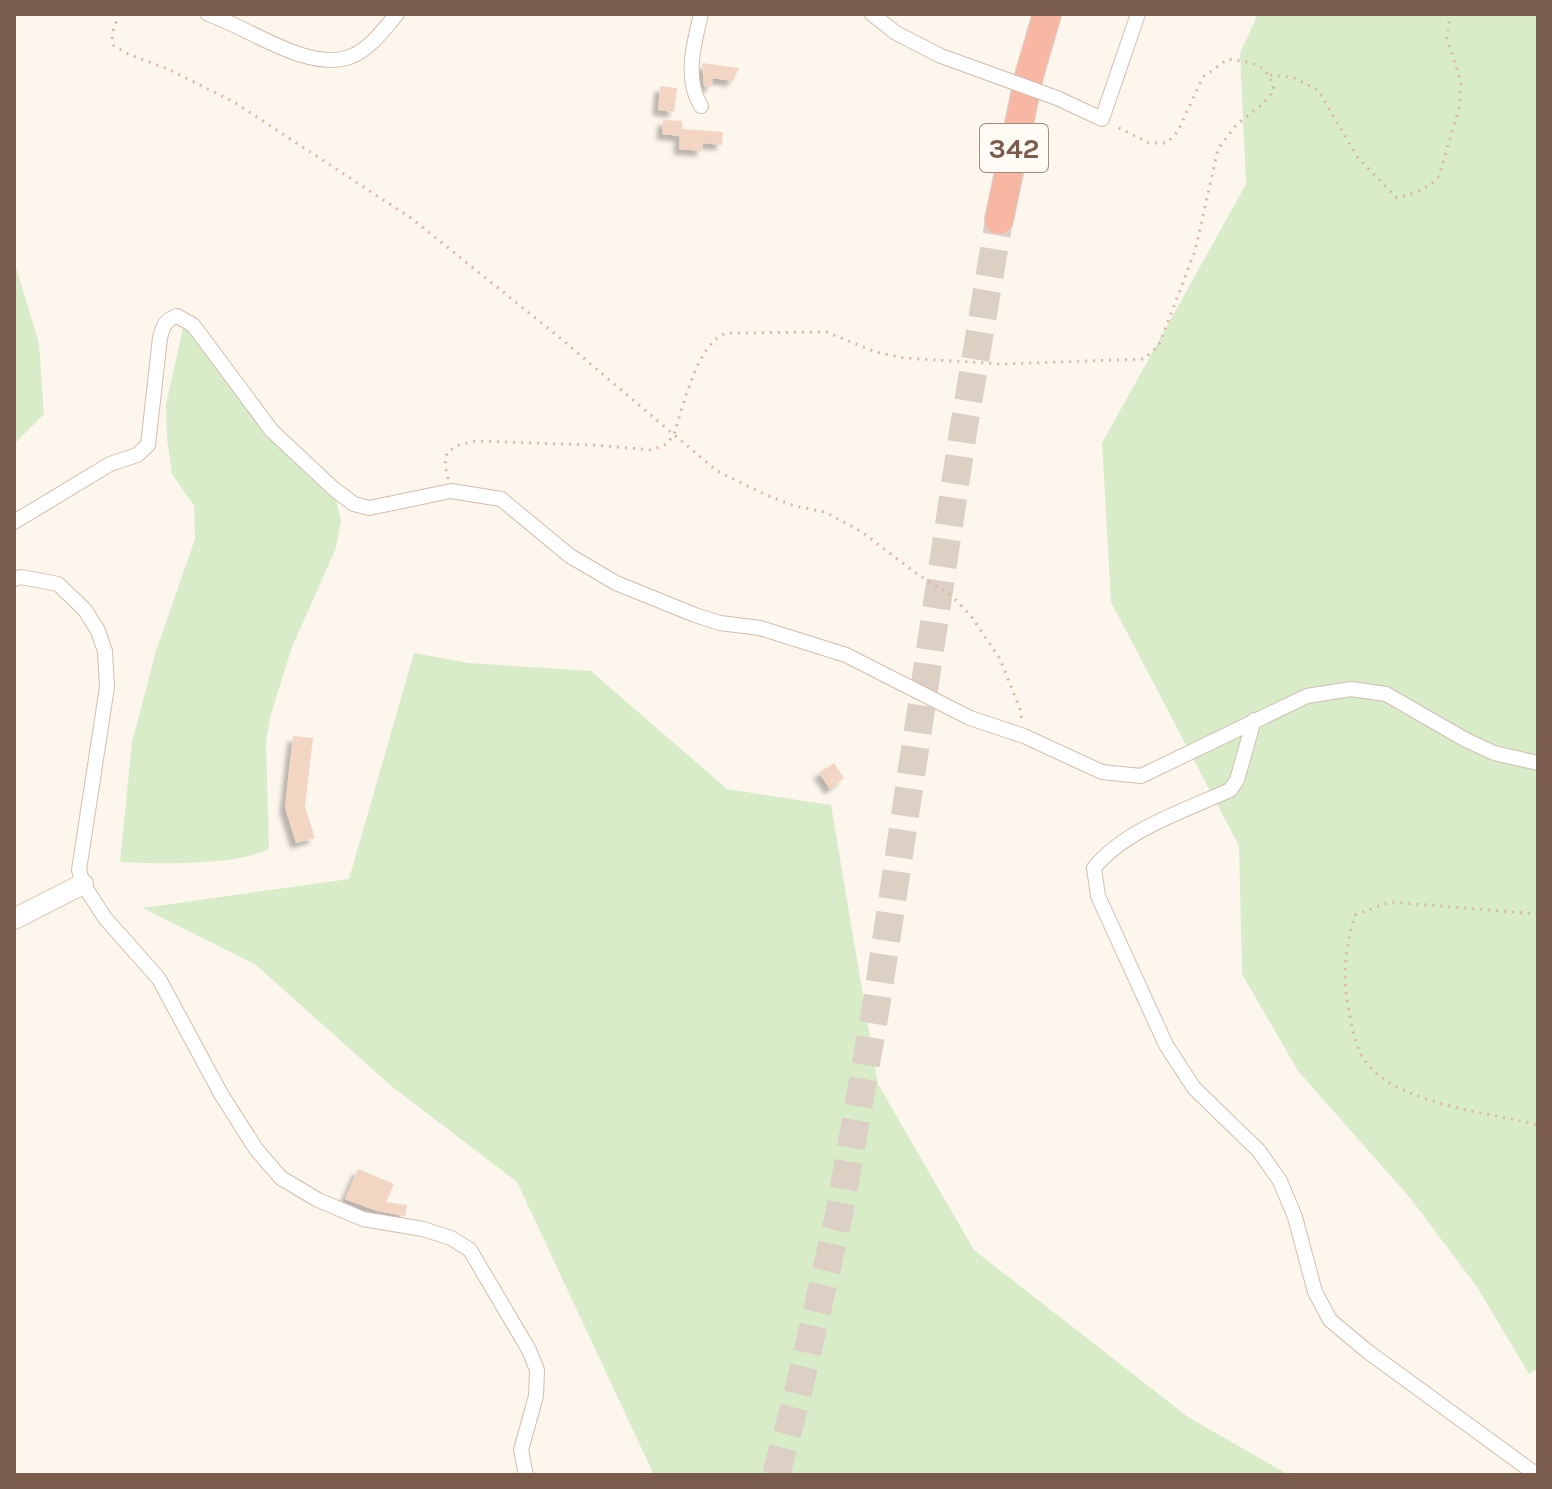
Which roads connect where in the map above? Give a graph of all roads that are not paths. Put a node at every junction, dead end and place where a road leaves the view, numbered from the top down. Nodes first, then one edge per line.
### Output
1 (208, 14) edge
2 (397, 14) edge
3 (701, 14) edge
4 (872, 14) edge
5 (1046, 14) edge
6 (1138, 14) edge
7 (701, 106) dead end
8 (999, 220) tunnel mouth
9 (14, 522) edge
10 (14, 579) edge
11 (1254, 720) junction
12 (1538, 763) edge
13 (83, 884) junction
14 (14, 919) edge
15 (526, 1475) edge
16 (1537, 1475) edge

1 - 2 street
3 - 7 street
4 - 6 street, bridge
5 - 8 highway, 342
9 - 11 street
10 - 13 street
11 - 12 street
11 - 16 street
13 - 14 street
13 - 15 street

